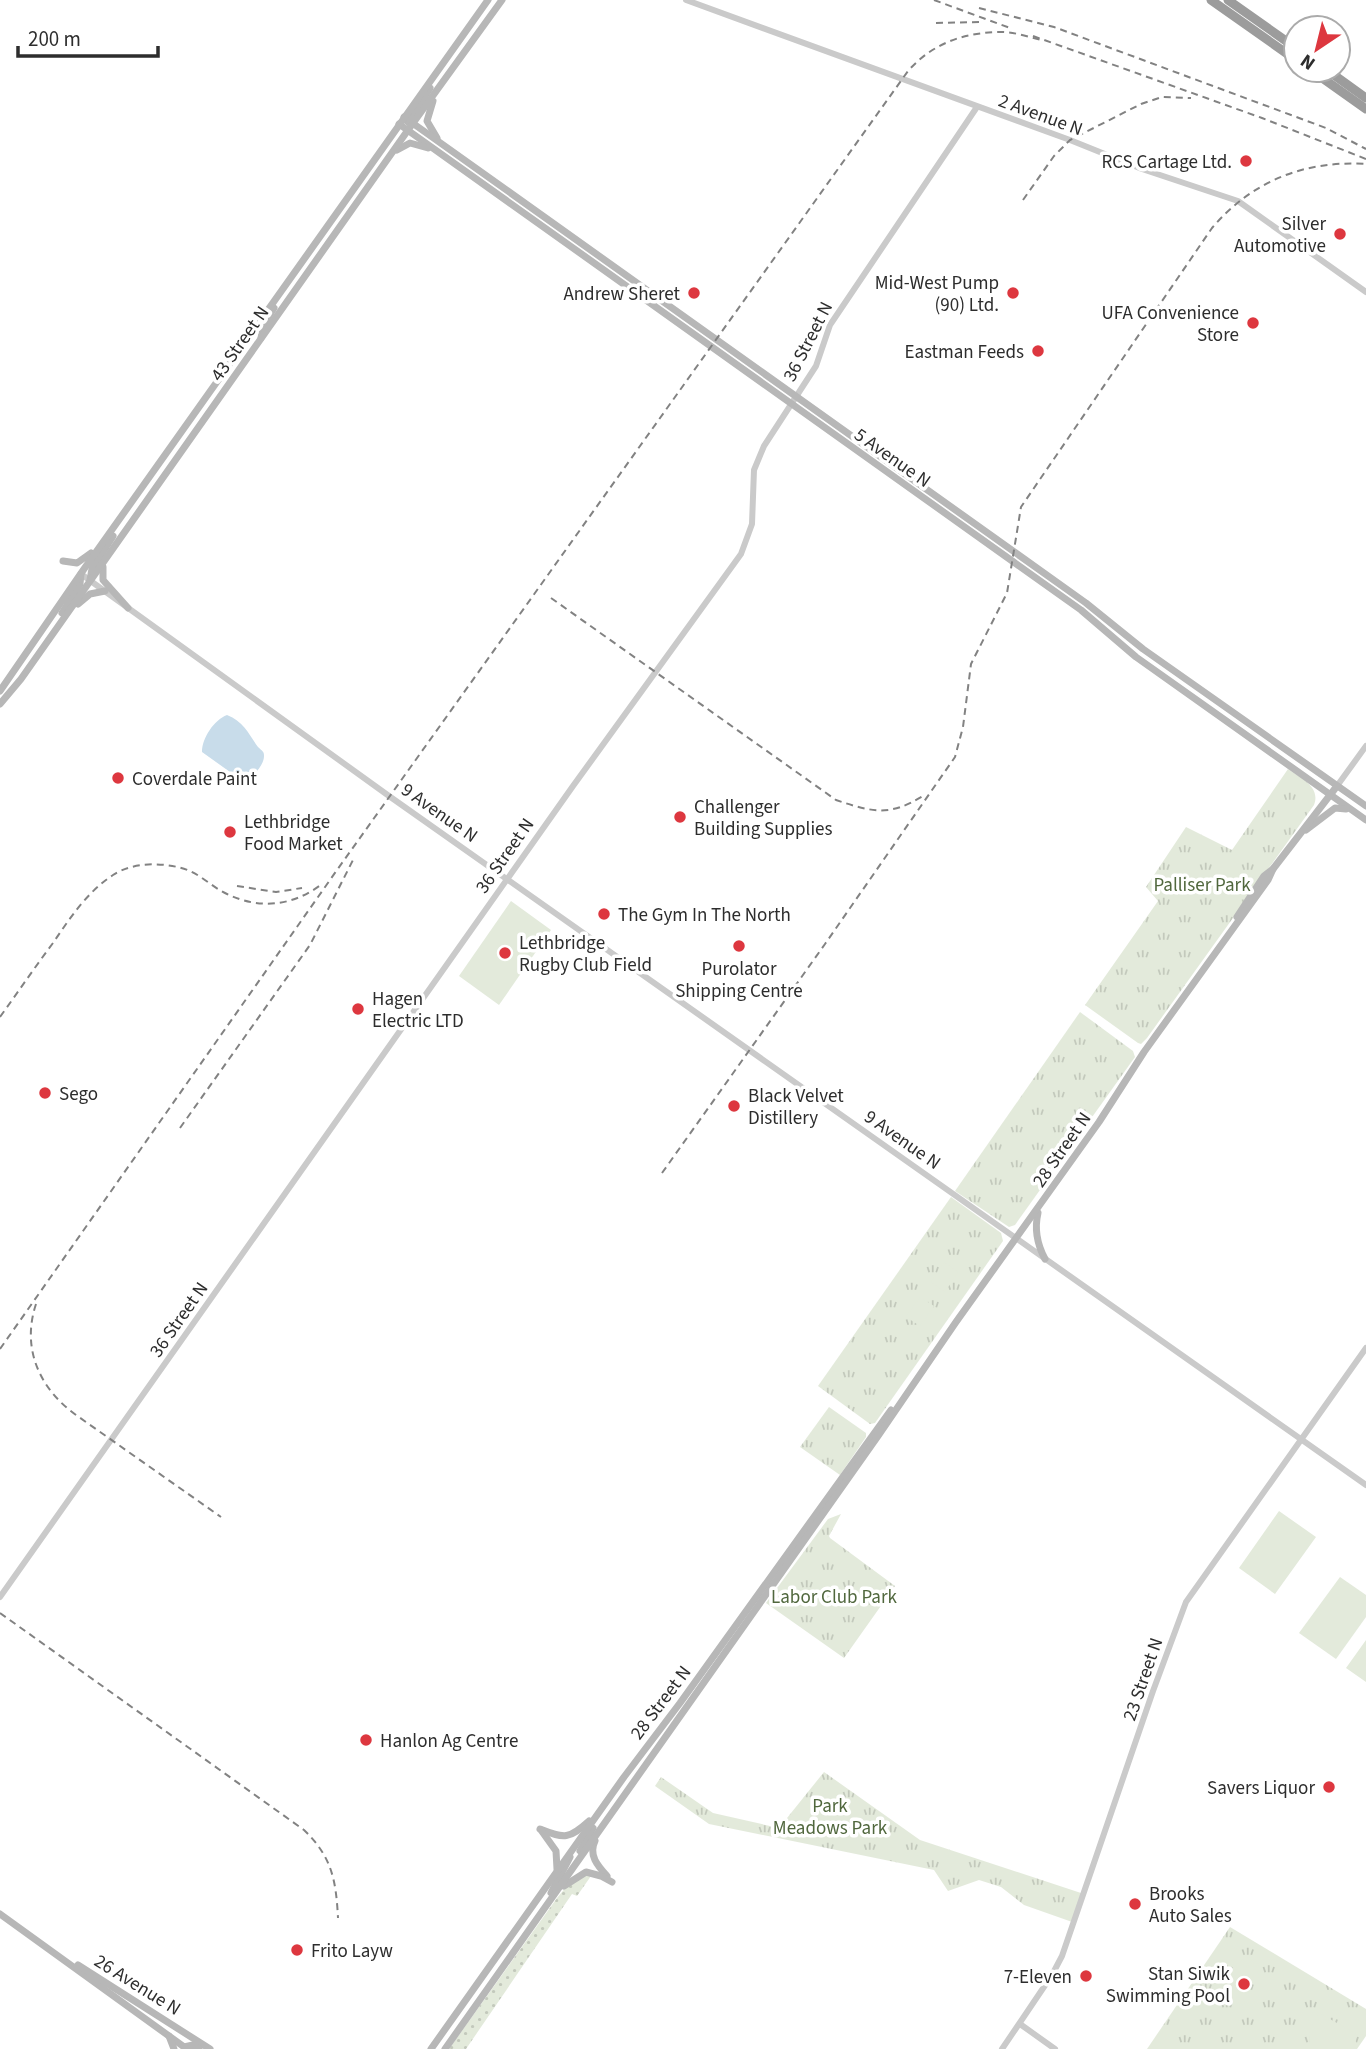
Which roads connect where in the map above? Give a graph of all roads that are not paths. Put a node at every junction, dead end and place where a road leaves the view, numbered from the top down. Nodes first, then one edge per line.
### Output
1 (488, 0) edge
2 (502, 0) edge
3 (686, 0) edge
4 (1211, 0) edge
5 (1228, 0) edge
6 (1282, 38) edge
7 (1282, 50) edge
8 (1331, 84) edge
9 (1346, 84) edge
10 (440, 85) junction
11 (1366, 98) edge
12 (977, 107) junction
13 (1366, 109) edge
14 (407, 123) junction
15 (442, 144) junction
16 (391, 154) junction
17 (444, 156) junction
18 (301, 263) junction
19 (1366, 292) edge
20 (261, 338) junction
21 (793, 401) junction
22 (134, 498) junction
23 (102, 543) junction
24 (107, 557) junction
25 (63, 561) dead end
26 (81, 574) junction
27 (90, 580) junction
28 (105, 591) junction
29 (128, 608) junction
30 (67, 613) junction
31 (42, 649) junction
32 (0, 691) edge
33 (0, 704) edge
34 (1366, 747) edge
35 (1338, 786) junction
36 (1330, 795) junction
37 (1366, 806) edge
38 (1353, 811) junction
39 (1366, 820) edge
40 (1292, 842) junction
41 (507, 879) junction
42 (1040, 1206) junction
43 (1017, 1238) junction
44 (1045, 1259) junction
45 (1366, 1348) edge
46 (918, 1377) junction
47 (1301, 1440) junction
48 (1366, 1485) edge
49 (0, 1597) edge
50 (624, 1777) junction
51 (598, 1813) junction
52 (602, 1826) junction
53 (571, 1852) junction
54 (579, 1858) junction
55 (556, 1872) junction
56 (556, 1893) junction
57 (0, 1914) edge
58 (533, 1927) junction
59 (48, 1948) junction
60 (1020, 2024) junction
61 (169, 2035) junction
62 (186, 2048) edge
63 (174, 2049) edge
64 (199, 2049) edge
65 (210, 2049) edge
66 (431, 2049) edge
67 (445, 2049) edge
68 (1002, 2049) edge
69 (1055, 2049) edge

1 - 14 main road, 43 Street N
2 - 10 main road, 43 Street N
3 - 12 street, 2 Avenue N
4 - 7 highway
5 - 6 highway
8 - 13 highway
9 - 11 highway
10 - 14 main road, 43 Street N
10 - 15 main road
12 - 19 street, 2 Avenue N
12 - 21 street, 36 Street N
14 - 15 main road, 5 Avenue N
14 - 16 main road, 43 Street N
14 - 17 main road, 5 Avenue N
14 - 18 main road, 43 Street N
15 - 21 main road, 5 Avenue N
16 - 17 main road
16 - 20 main road, 43 Street N
17 - 21 main road, 5 Avenue N
18 - 20 main road
18 - 22 main road, 43 Street N
20 - 24 main road, 43 Street N
21 - 35 main road, 5 Avenue N
21 - 36 main road, 5 Avenue N
21 - 41 street, 36 Street N
22 - 23 main road, 43 Street N
22 - 27 main road
23 - 25 main road
23 - 26 main road, 43 Street N
24 - 27 main road, 43 Street N
24 - 29 main road
26 - 27 street, 9 Avenue N
26 - 31 main road
26 - 32 main road, 43 Street N
27 - 28 street, 9 Avenue N
27 - 30 main road, 43 Street N
28 - 29 street, 9 Avenue N
28 - 30 main road
29 - 41 street, 9 Avenue N
30 - 31 main road, 43 Street N
31 - 33 main road, 43 Street N
34 - 35 street, 28 Street N
35 - 36 main road, 28 Street N
35 - 37 main road, 5 Avenue N
36 - 38 main road, 5 Avenue N
36 - 40 main road, 28 Street N
38 - 39 main road, 5 Avenue N
38 - 40 main road
40 - 42 main road, 28 Street N
41 - 43 street, 9 Avenue N
41 - 49 street, 36 Street N
42 - 43 main road, 28 Street N
42 - 44 main road
43 - 44 street, 9 Avenue N
43 - 46 main road, 28 Street N
44 - 47 street, 9 Avenue N
45 - 47 street, 23 Street N
46 - 50 main road, 28 Street N
46 - 52 main road, 28 Street N
47 - 48 street, 9 Avenue N
47 - 60 street, 23 Street N
50 - 51 main road, 28 Street N
50 - 54 main road
51 - 53 main road, 28 Street N
51 - 55 main road
52 - 54 main road, 28 Street N
52 - 56 main road
53 - 55 main road, 28 Street N
53 - 58 main road
54 - 56 main road, 28 Street N
55 - 66 main road, 28 Street N
56 - 58 main road, 28 Street N
57 - 59 main road, 26 Avenue N
58 - 67 main road, 28 Street N
59 - 61 main road, 26 Avenue N
59 - 65 main road, 26 Avenue N
60 - 68 street, 23 Street N
60 - 69 street
61 - 62 main road, 26 Avenue N
61 - 63 main road
62 - 64 main road

